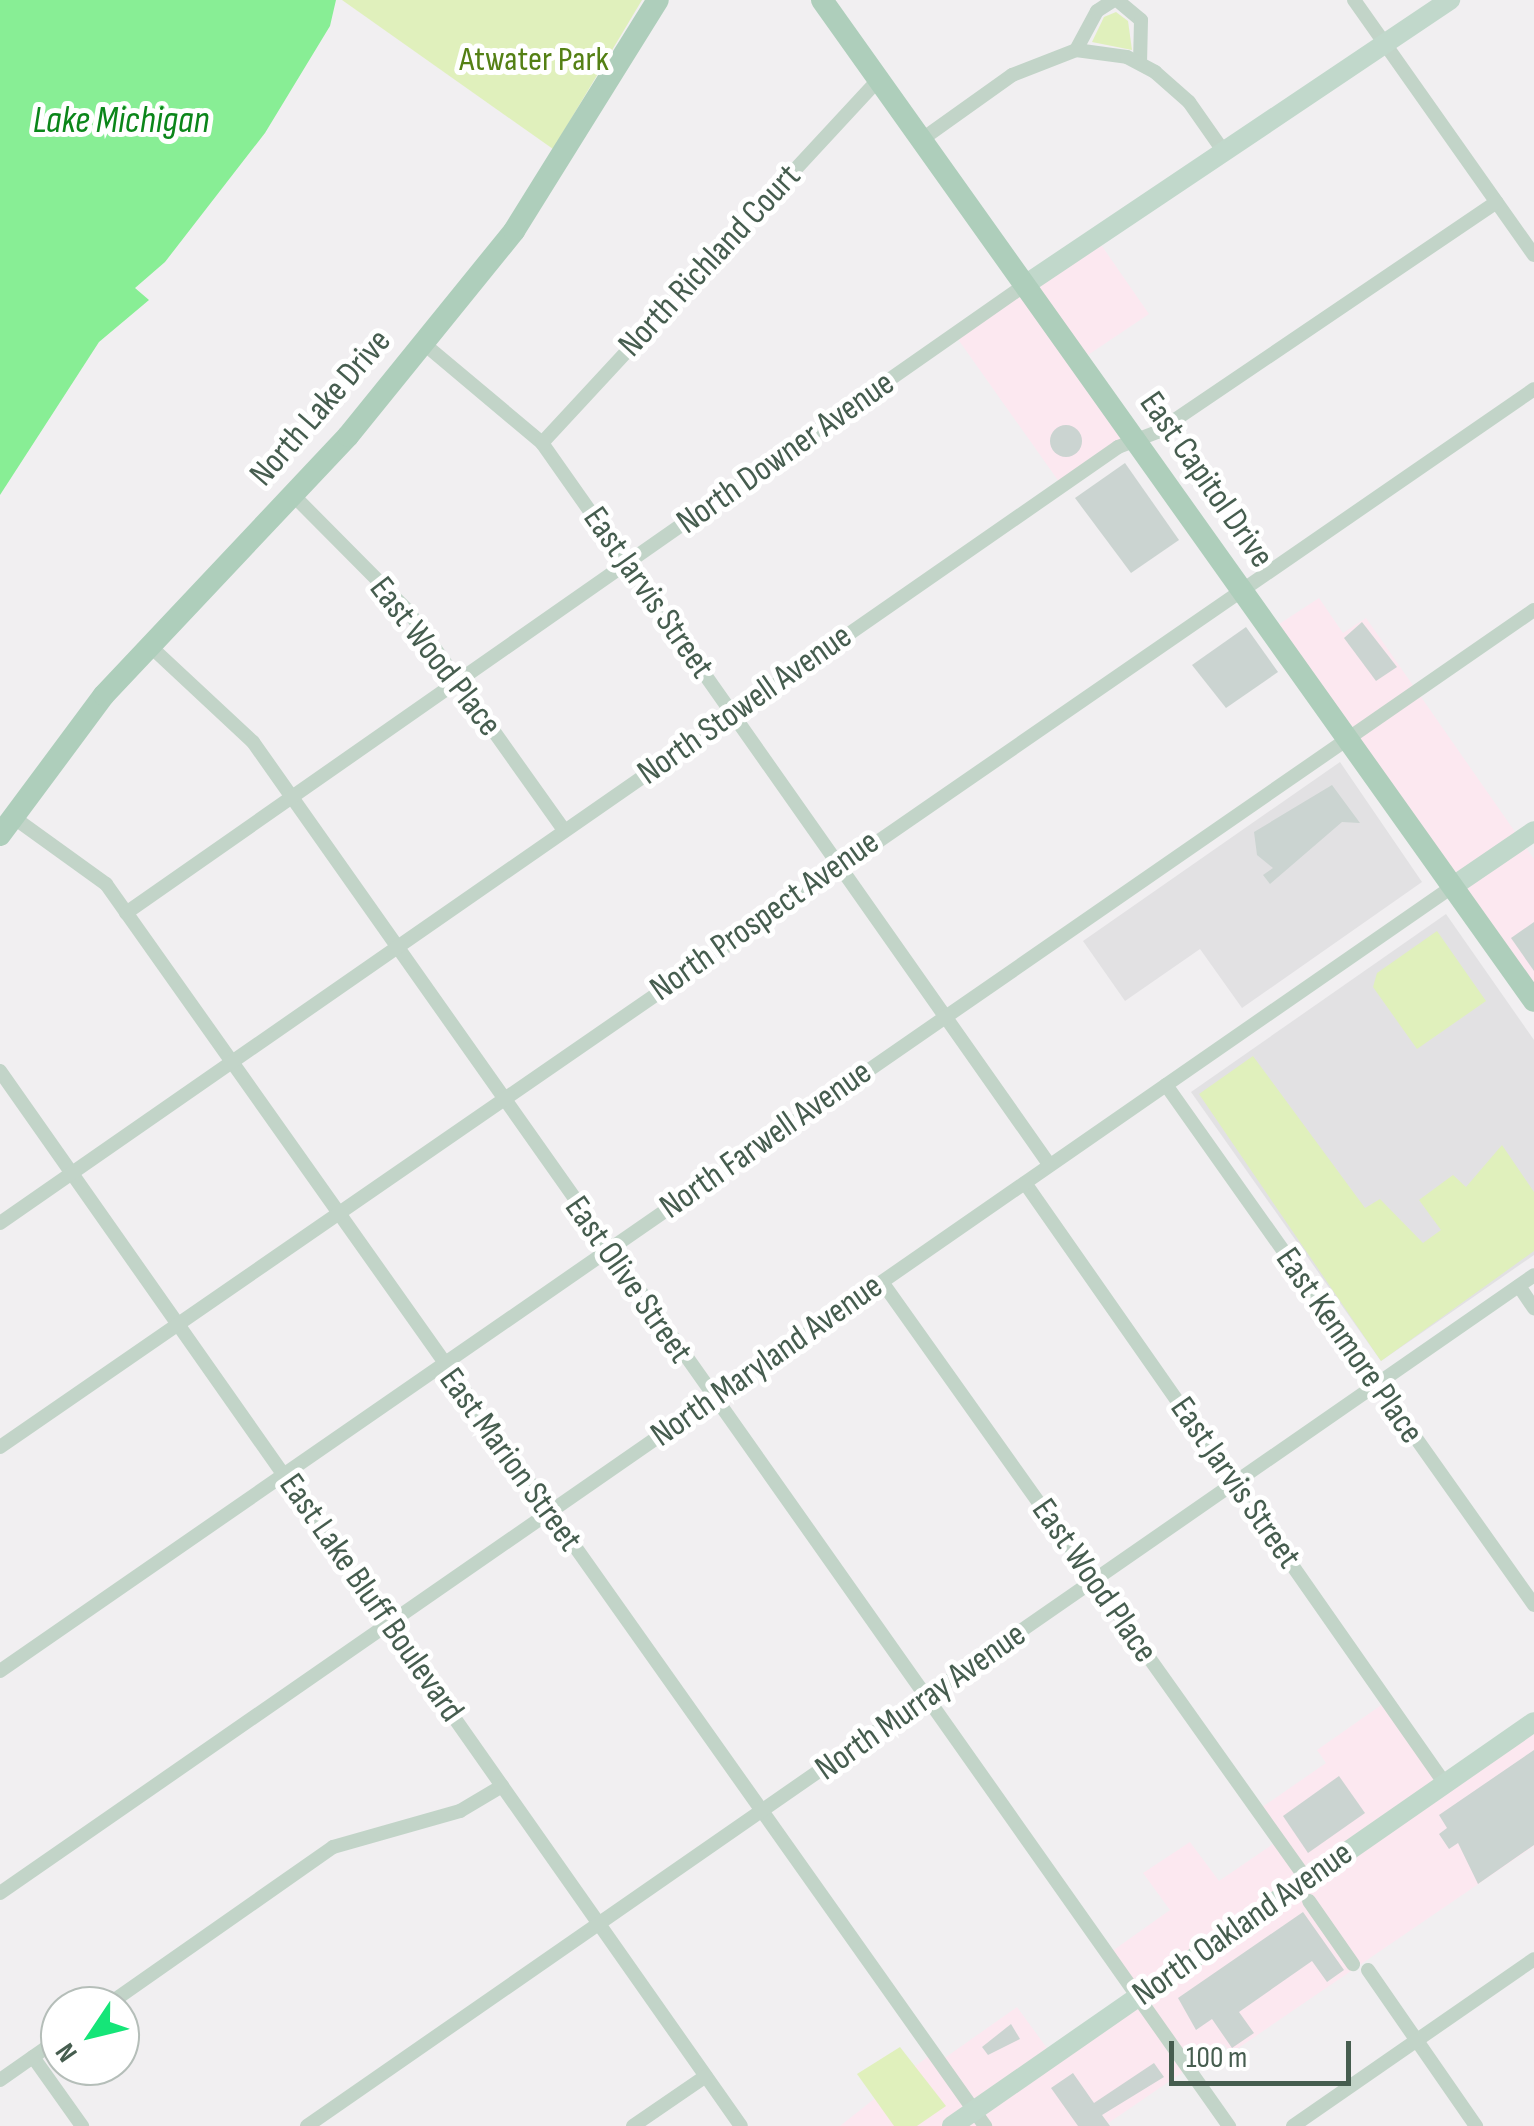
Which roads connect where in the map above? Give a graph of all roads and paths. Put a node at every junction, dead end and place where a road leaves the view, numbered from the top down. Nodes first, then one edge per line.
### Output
1 (658, 0) edge
2 (822, 0) edge
3 (1115, 0) edge
4 (1354, 0) edge
5 (1450, 0) edge
6 (1385, 44) junction
7 (1076, 50) junction
8 (1140, 63) junction
9 (878, 80) junction
10 (921, 140) junction
11 (1224, 152) junction
12 (1497, 202) junction
13 (1534, 255) edge
14 (1025, 285) junction
15 (423, 343) junction
16 (1534, 389) edge
17 (1136, 442) junction
18 (542, 443) junction
19 (293, 495) junction
20 (627, 563) junction
21 (1240, 588) junction
22 (1534, 610) edge
23 (150, 646) junction
24 (458, 680) junction
25 (732, 714) junction
26 (1346, 737) junction
27 (292, 799) junction
28 (7, 826) edge
29 (564, 830) junction
30 (1534, 832) edge
31 (839, 864) junction
32 (1452, 887) junction
33 (126, 912) junction
34 (396, 947) junction
35 (1534, 1001) edge
36 (946, 1015) junction
37 (229, 1062) junction
38 (0, 1071) edge
39 (1166, 1085) junction
40 (502, 1098) junction
41 (1050, 1164) junction
42 (72, 1173) junction
43 (1025, 1183) junction
44 (335, 1214) junction
45 (0, 1223) edge
46 (608, 1250) junction
47 (1534, 1275) edge
48 (882, 1282) junction
49 (1518, 1286) junction
50 (1534, 1308) edge
51 (177, 1323) junction
52 (441, 1366) junction
53 (1375, 1385) junction
54 (713, 1398) junction
55 (0, 1448) edge
56 (284, 1473) junction
57 (1236, 1482) junction
58 (547, 1514) junction
59 (1095, 1581) junction
60 (1534, 1605) edge
61 (389, 1623) junction
62 (0, 1671) edge
63 (927, 1697) junction
64 (1534, 1722) edge
65 (1445, 1784) junction
66 (502, 1786) junction
67 (760, 1813) junction
68 (1308, 1890) junction
69 (0, 1893) edge
70 (600, 1924) junction
71 (1534, 1958) edge
72 (1353, 1964) dead end
73 (1368, 1970) dead end
74 (135, 1986) edge
75 (1138, 1996) junction
76 (1416, 2039) junction
77 (40, 2053) edge
78 (34, 2057) junction
79 (706, 2076) junction
80 (0, 2080) edge
81 (979, 2118) edge
82 (82, 2126) edge
83 (307, 2126) edge
84 (633, 2126) edge
85 (741, 2126) edge
86 (952, 2126) edge
87 (1229, 2126) edge
88 (1293, 2126) edge
89 (1476, 2126) edge

1 - 15 main road, North Lake Drive
2 - 9 main road, East Capitol Drive
3 - 7 street
3 - 8 street
4 - 6 street
5 - 6 main road, North Downer Avenue
6 - 11 main road, North Downer Avenue
6 - 12 street
7 - 8 street
7 - 10 street
8 - 11 street
9 - 10 main road, East Capitol Drive
9 - 18 street, North Richland Court
10 - 14 main road, East Capitol Drive
11 - 14 main road, North Downer Avenue
12 - 13 street
12 - 17 street, North Stowell Avenue
14 - 17 main road, East Capitol Drive
14 - 20 street, North Downer Avenue
15 - 18 street, East Jarvis Street
15 - 19 main road, North Lake Drive
16 - 21 street, North Prospect Avenue
17 - 21 main road, East Capitol Drive
17 - 25 street, North Stowell Avenue
18 - 20 street, East Jarvis Street
19 - 23 main road, North Lake Drive
19 - 24 street, East Wood Place
20 - 24 street, North Downer Avenue
20 - 25 street, East Jarvis Street
21 - 26 main road, East Capitol Drive
21 - 31 street, North Prospect Avenue
22 - 26 street, North Farwell Avenue
23 - 27 street, East Olive Street
23 - 28 main road, North Lake Drive
24 - 27 street, North Downer Avenue
24 - 29 street, East Wood Place
25 - 29 street, North Stowell Avenue
25 - 31 street, East Jarvis Street
26 - 32 main road, East Capitol Drive
26 - 36 street, North Farwell Avenue
27 - 33 street, North Downer Avenue
27 - 34 street, East Olive Street
28 - 33 street, East Marion Street
29 - 34 street, North Stowell Avenue
30 - 32 main road, North Maryland Avenue
31 - 36 street, East Jarvis Street
31 - 40 street, North Prospect Avenue
32 - 35 main road, East Capitol Drive
32 - 39 street, North Maryland Avenue
33 - 37 street, East Marion Street
34 - 37 street, North Stowell Avenue
34 - 40 street, East Olive Street
36 - 41 street, East Jarvis Street
36 - 46 street, North Farwell Avenue
37 - 42 street, North Stowell Avenue
37 - 44 street, East Marion Street
38 - 42 street, East Lake Bluff Boulevard
39 - 41 street, North Maryland Avenue
39 - 53 street, East Kenmore Place
40 - 44 street, North Prospect Avenue
40 - 46 street, East Olive Street
41 - 43 street, North Maryland Avenue
42 - 45 street, North Stowell Avenue
42 - 51 street, East Lake Bluff Boulevard
43 - 48 street, North Maryland Avenue
43 - 57 street, East Jarvis Street
44 - 51 street, North Prospect Avenue
44 - 52 street, East Marion Street
46 - 52 street, North Farwell Avenue
46 - 54 street, East Olive Street
47 - 49 street, North Murray Avenue
48 - 54 street, North Maryland Avenue
48 - 59 street, East Wood Place
49 - 50 street
49 - 53 street, North Murray Avenue
51 - 55 street, North Prospect Avenue
51 - 56 street, East Lake Bluff Boulevard
52 - 56 street, North Farwell Avenue
52 - 58 street, East Marion Street
53 - 57 street, North Murray Avenue
53 - 60 street, East Kenmore Place
54 - 58 street, North Maryland Avenue
54 - 63 street, East Olive Street
56 - 61 street, East Lake Bluff Boulevard
56 - 62 street, North Farwell Avenue
57 - 59 street, North Murray Avenue
57 - 65 street, East Jarvis Street
58 - 61 street, North Maryland Avenue
58 - 67 street, East Marion Street
59 - 63 street, North Murray Avenue
59 - 68 street, East Wood Place
61 - 66 street, East Lake Bluff Boulevard
61 - 69 street, North Maryland Avenue
63 - 67 street, North Murray Avenue
63 - 75 street, East Olive Street
64 - 65 main road, North Oakland Avenue
65 - 68 main road, North Oakland Avenue
66 - 70 street, East Lake Bluff Boulevard
66 - 74 street
67 - 70 street, North Murray Avenue
67 - 81 street, East Marion Street
68 - 72 street, East Wood Place
68 - 75 main road, North Oakland Avenue
70 - 79 street, East Lake Bluff Boulevard
70 - 83 street, North Murray Avenue
71 - 76 street
73 - 76 street
75 - 81 main road, North Oakland Avenue
75 - 87 street, East Olive Street
76 - 88 street
76 - 89 street
77 - 78 street
78 - 80 street
78 - 82 street
79 - 84 street
79 - 85 street, East Lake Bluff Boulevard
81 - 86 main road, North Oakland Avenue

